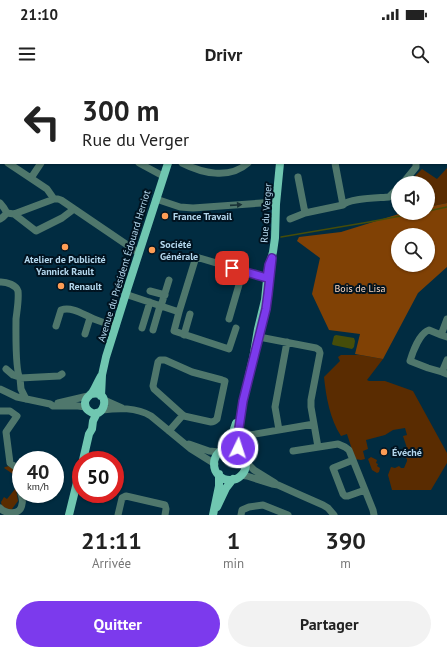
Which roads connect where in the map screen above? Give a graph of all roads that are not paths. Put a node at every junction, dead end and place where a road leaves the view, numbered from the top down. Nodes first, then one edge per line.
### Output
1 (10, 164) edge
2 (40, 164) edge
3 (141, 164) edge
4 (168, 164) edge
5 (184, 164) edge
6 (247, 164) edge
7 (280, 164) edge
8 (335, 164) edge
9 (414, 164) edge
10 (163, 176) junction
11 (407, 176) edge
12 (298, 177) dead end
13 (31, 178) junction
14 (391, 196) edge
15 (54, 199) junction
16 (156, 199) junction
17 (276, 202) junction
18 (0, 203) edge
19 (342, 205) junction
20 (74, 209) junction
21 (10, 213) junction
22 (305, 213) junction
23 (0, 219) edge
24 (290, 219) dead end
25 (138, 253) junction
26 (272, 258) junction
27 (243, 271) junction
28 (267, 278) junction
29 (170, 280) dead end
30 (0, 284) edge
31 (150, 291) dead end
32 (125, 294) junction
33 (165, 295) junction
34 (150, 302) junction
35 (161, 306) junction
36 (179, 312) junction
37 (190, 314) dead end
38 (91, 318) junction
39 (229, 318) dead end
40 (447, 319) edge
41 (56, 326) dead end
42 (116, 326) junction
43 (142, 328) dead end
44 (236, 328) dead end
45 (153, 330) dead end
46 (85, 334) dead end
47 (184, 335) junction
48 (444, 336) edge
49 (259, 337) junction
50 (287, 342) junction
51 (253, 359) junction
52 (447, 360) edge
53 (6, 369) dead end
54 (445, 373) edge
55 (62, 374) dead end
56 (102, 375) junction
57 (20, 377) junction
58 (0, 389) edge
59 (21, 389) junction
60 (89, 395) junction
61 (13, 396) junction
62 (103, 398) junction
63 (26, 399) junction
64 (243, 401) junction
65 (50, 404) junction
66 (124, 409) junction
67 (93, 410) junction
68 (0, 412) edge
69 (182, 414) junction
70 (314, 424) junction
71 (279, 430) junction
72 (169, 431) junction
73 (251, 440) dead end
74 (185, 443) junction
75 (318, 447) junction
76 (223, 450) junction
77 (84, 451) edge
78 (239, 451) junction
79 (293, 451) dead end
80 (353, 460) junction
81 (246, 462) junction
82 (12, 464) edge
83 (215, 464) junction
84 (219, 474) junction
85 (242, 475) junction
86 (233, 479) junction
87 (278, 485) junction
88 (365, 490) junction
89 (22, 503) edge
90 (72, 503) edge
91 (0, 508) edge
92 (69, 515) edge
93 (118, 515) edge
94 (165, 515) edge
95 (213, 515) edge
96 (241, 515) edge
97 (288, 515) edge
98 (334, 515) edge
99 (374, 515) edge

1 - 13 street
2 - 13 street
3 - 10 street
4 - 10 main road, Avenue du Président Édouard Herriot
5 - 6 street
7 - 17 main road, Rue du Verger
8 - 19 street
9 - 11 street
10 - 16 main road, Avenue du Président Édouard Herriot
12 - 22 street
13 - 15 street
14 - 19 street
15 - 20 street
15 - 21 street
16 -> 17 street
16 - 25 main road, Avenue du Président Édouard Herriot
17 - 26 main road, Rue du Verger
18 - 21 street
19 - 22 street
20 - 21 street
20 - 25 street
21 - 23 street
22 - 24 street
25 - 32 main road, Avenue du Président Édouard Herriot
26 - 28 main road, Rue du Verger
26 - 49 main road
27 - 28 street
27 - 36 street
27 - 39 street
28 - 51 main road, Rue du Verger
29 - 33 street
30 - 57 street
31 - 33 street
32 - 34 street
32 - 42 main road, Avenue du Président Édouard Herriot
33 - 35 street
34 - 35 street
34 - 43 street
35 - 36 street
35 - 45 street
36 - 47 street
37 - 47 street
38 - 41 street
38 - 42 street
38 - 46 street
40 - 48 street
42 - 56 main road, Avenue du Président Édouard Herriot
44 - 47 street
48 - 54 street
49 - 50 street
49 - 51 main road
50 - 70 street
50 - 71 street
51 - 64 main road
52 - 54 street
53 - 57 street
55 - 57 street
56 - 60 main road, Avenue du Président Édouard Herriot
56 - 62 main road, Avenue du Président Édouard Herriot
57 - 59 street
58 - 61 street
59 - 61 street
59 - 63 street
60 - 62 main road
60 - 65 street
60 - 67 main road
61 - 63 street
62 - 66 street
62 - 67 main road
63 - 65 street
64 - 76 main road
64 - 78 main road
65 - 67 street
66 - 67 street
66 - 72 street
67 - 77 main road
68 - 82 street
69 - 69 street
69 - 72 street
70 - 71 street
70 - 75 street
71 - 73 street
72 - 74 street
74 - 76 street
74 - 83 street
75 - 79 street
75 - 80 street
76 - 78 main road
76 - 83 main road
78 - 81 main road
80 - 88 street
80 - 88 street
81 - 85 main road
81 - 87 street
83 - 84 main road
84 - 86 main road
84 - 95 main road
85 - 86 main road
85 - 87 street
86 - 95 main road
87 - 98 street
88 - 99 street
89 - 91 street
90 - 92 main road
93 - 94 street
96 - 97 street

